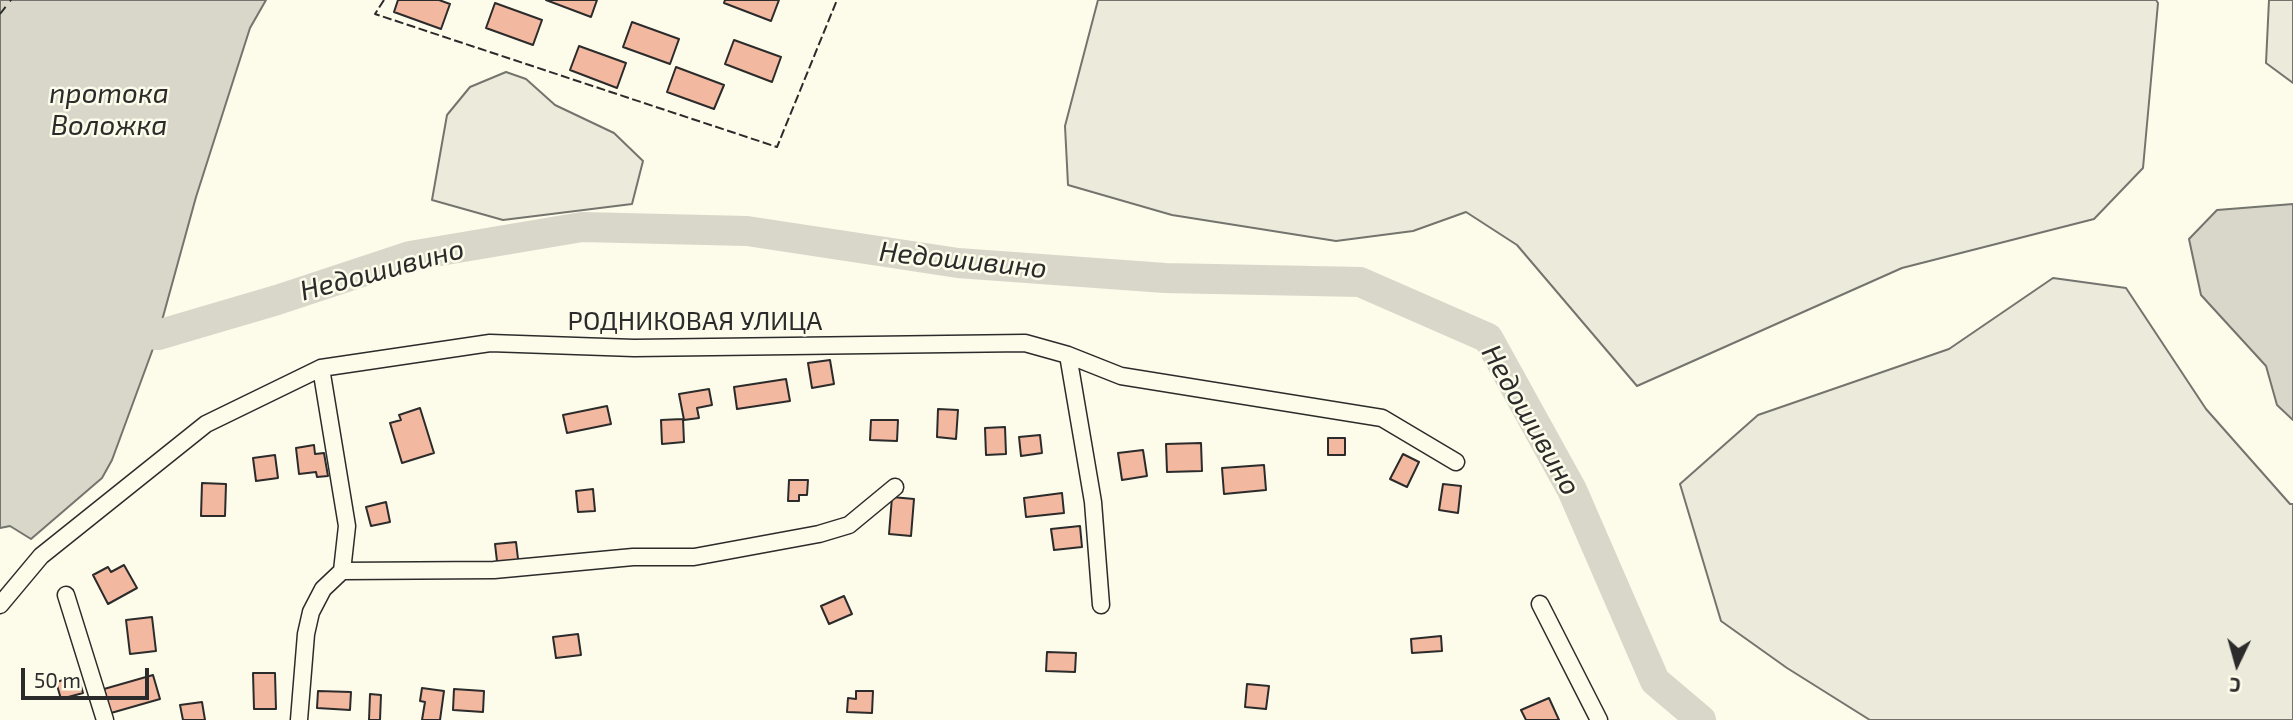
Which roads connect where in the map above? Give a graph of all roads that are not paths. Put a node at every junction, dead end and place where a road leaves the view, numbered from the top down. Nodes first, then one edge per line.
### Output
1 (1068, 355) junction
2 (321, 368) junction
3 (1455, 462) dead end
4 (895, 487) dead end
5 (342, 571) junction
6 (66, 595) dead end
7 (0, 604) edge
8 (1540, 604) dead end
9 (1101, 605) dead end
10 (105, 720) edge
11 (299, 720) edge
12 (1599, 720) edge

1 - 2 street, РОДНИКОВАЯ УЛИЦА
1 - 3 street, РОДНИКОВАЯ УЛИЦА
1 - 9 street
2 - 5 street
2 - 7 street, РОДНИКОВАЯ УЛИЦА
4 - 5 street
5 - 11 street
6 - 10 street
8 - 12 street

